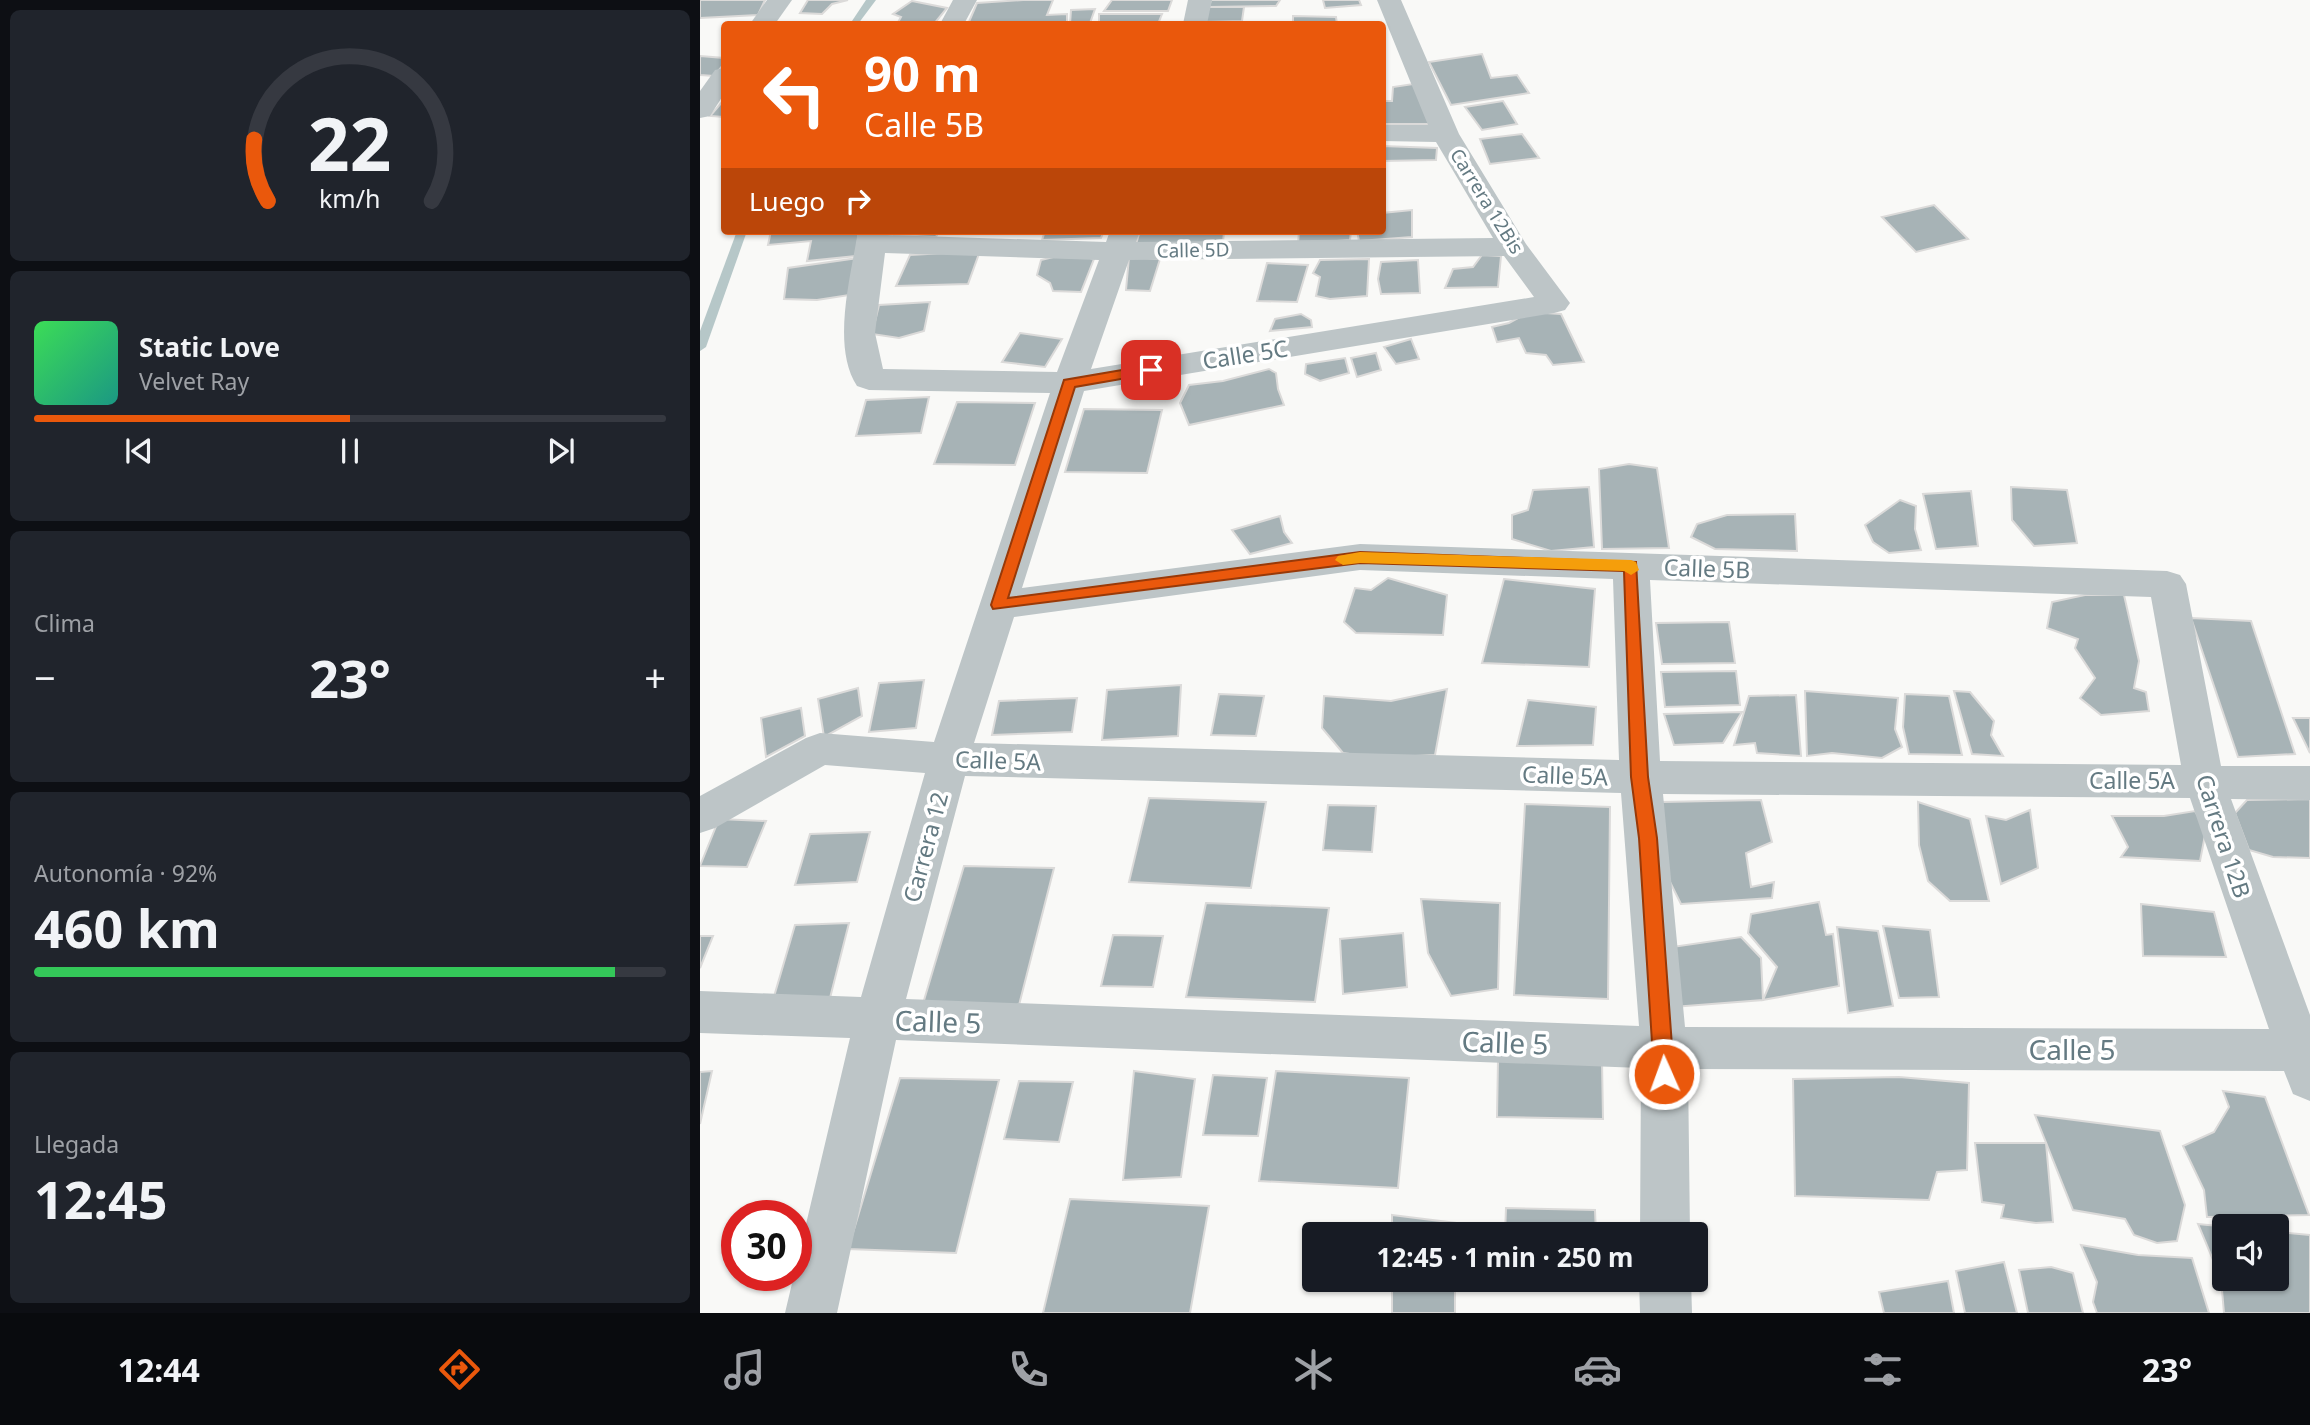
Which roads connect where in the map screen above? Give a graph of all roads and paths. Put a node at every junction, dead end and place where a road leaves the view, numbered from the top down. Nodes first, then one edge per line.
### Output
1 (780, 0) edge
2 (965, 0) edge
3 (1200, 0) edge
4 (1389, 0) edge
5 (764, 21) edge
6 (954, 21) edge
7 (1196, 21) edge
8 (1392, 30) edge
9 (721, 80) edge
10 (700, 110) edge
11 (700, 127) edge
12 (721, 127) edge
13 (1386, 133) edge
14 (1445, 134) junction
15 (873, 237) edge
16 (1121, 241) edge
17 (1513, 247) junction
18 (1453, 320) joint
19 (1069, 383) junction
20 (1631, 566) junction
21 (2167, 584) joint
22 (998, 605) junction
23 (949, 759) junction
24 (1640, 777) junction
25 (2204, 781) junction
26 (2310, 783) edge
27 (700, 816) edge
28 (700, 1012) edge
29 (878, 1019) junction
30 (1664, 1048) junction
31 (2306, 1059) edge
32 (1665, 1222) edge
33 (1665, 1292) edge
34 (811, 1313) edge
35 (1666, 1313) edge

1 - 5 street
2 - 6 street
3 - 7 street
4 - 8 street, Carrera 12Bis
8 - 14 street, Carrera 12Bis
9 - 10 street
11 - 12 street
13 - 14 street
14 - 17 street, Carrera 12Bis
15 - 16 street, Calle 5D
15 - 19 street, Calle 5C
16 - 17 street, Calle 5D
16 - 19 street, Carrera 12
17 - 18 street, Carrera 12Bis
18 - 19 street, Calle 5C
19 - 22 street, Carrera 12
20 - 21 street, Calle 5B
20 - 22 street, Calle 5B
20 - 24 street
21 - 25 street, Carrera 12B
22 - 23 street, Carrera 12
23 - 24 street, Calle 5A
23 - 27 street, Calle 5A
23 - 29 street, Carrera 12
24 - 25 street, Calle 5A
24 - 30 street
25 - 26 street, Calle 5A
25 - 31 street, Carrera 12B
28 - 29 street, Calle 5
29 - 30 street, Calle 5
29 - 34 street, Carrera 12
30 - 31 street, Calle 5
30 - 32 street
33 - 35 street

